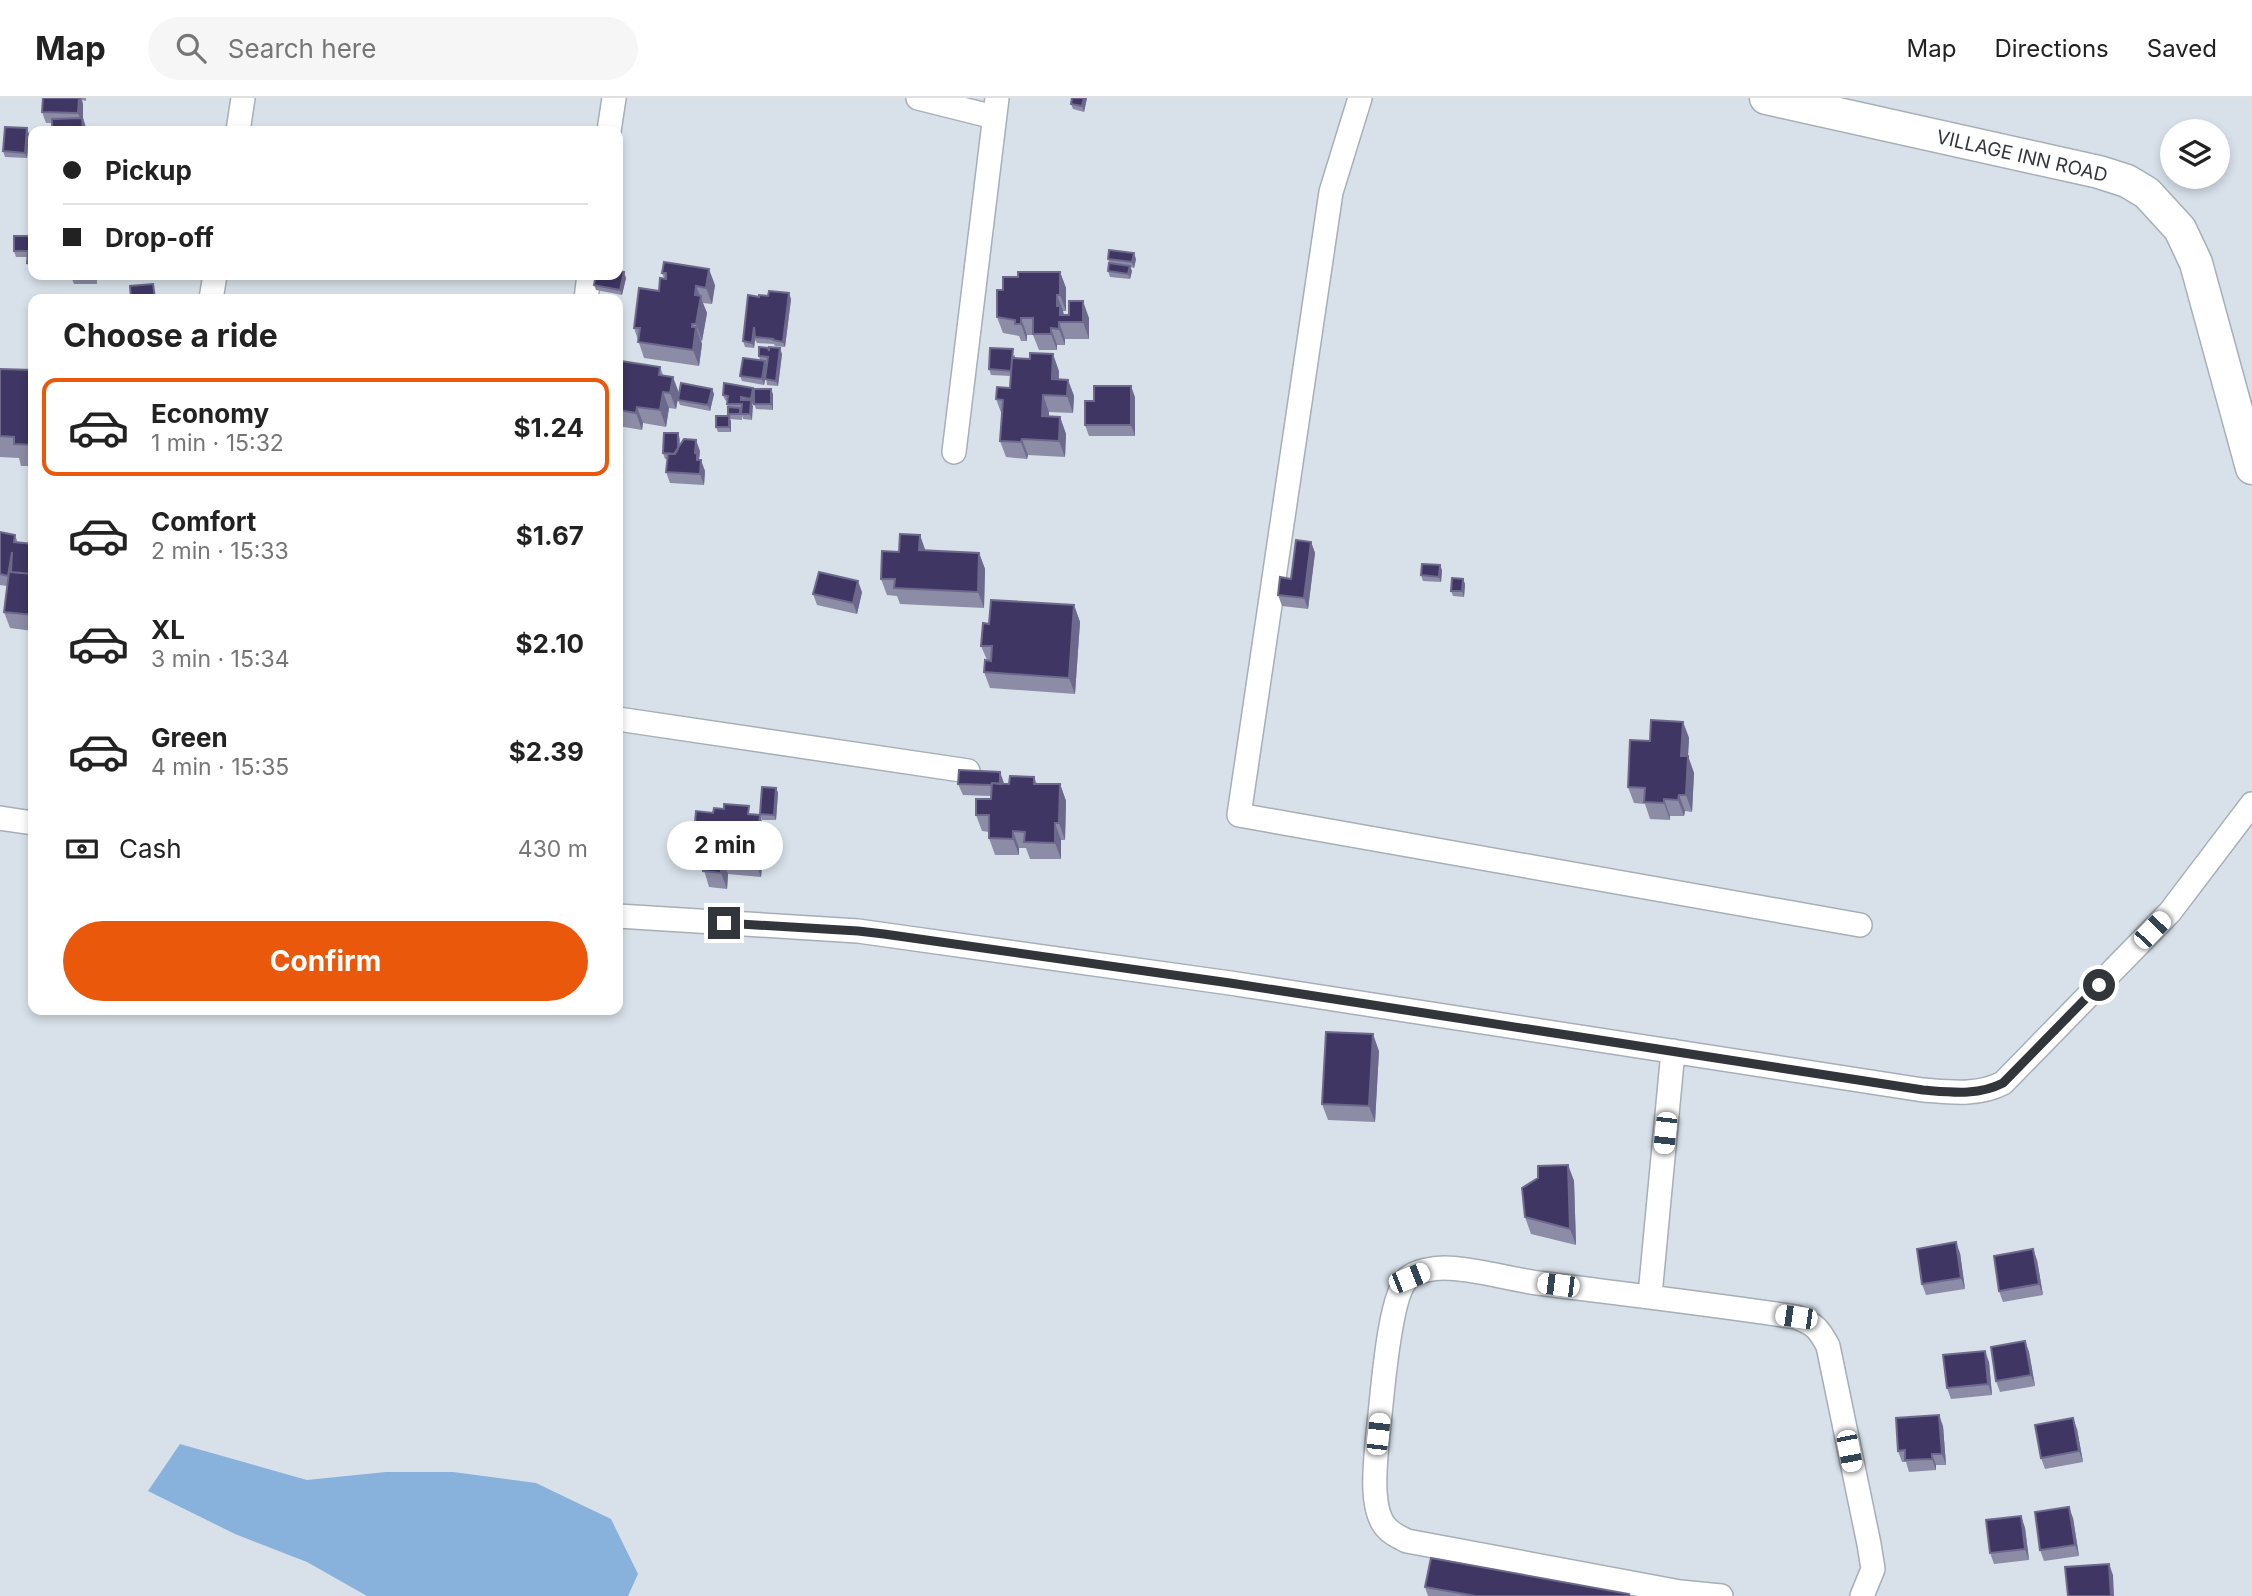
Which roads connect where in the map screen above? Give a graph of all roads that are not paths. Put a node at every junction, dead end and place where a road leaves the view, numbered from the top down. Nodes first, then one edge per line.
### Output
1 (243, 98) edge
2 (614, 98) edge
3 (918, 98) edge
4 (1360, 98) edge
5 (1766, 98) edge
6 (995, 107) edge
7 (239, 126) edge
8 (611, 126) edge
9 (954, 452) dead end
10 (2252, 468) edge
11 (623, 720) edge
12 (968, 771) edge
13 (2252, 804) edge
14 (0, 818) edge
15 (28, 822) edge
16 (623, 916) edge
17 (1860, 925) dead end
18 (1673, 1051) junction
19 (1650, 1296) junction
20 (1721, 1596) edge
21 (1862, 1596) edge

1 - 7 street
2 - 8 street
3 - 6 street
4 - 17 street
5 - 10 street, VILLAGE INN ROAD
6 - 9 street
11 - 12 street
13 - 18 street
14 - 15 street
16 - 18 street
18 - 19 street
19 - 20 street
19 - 21 street

